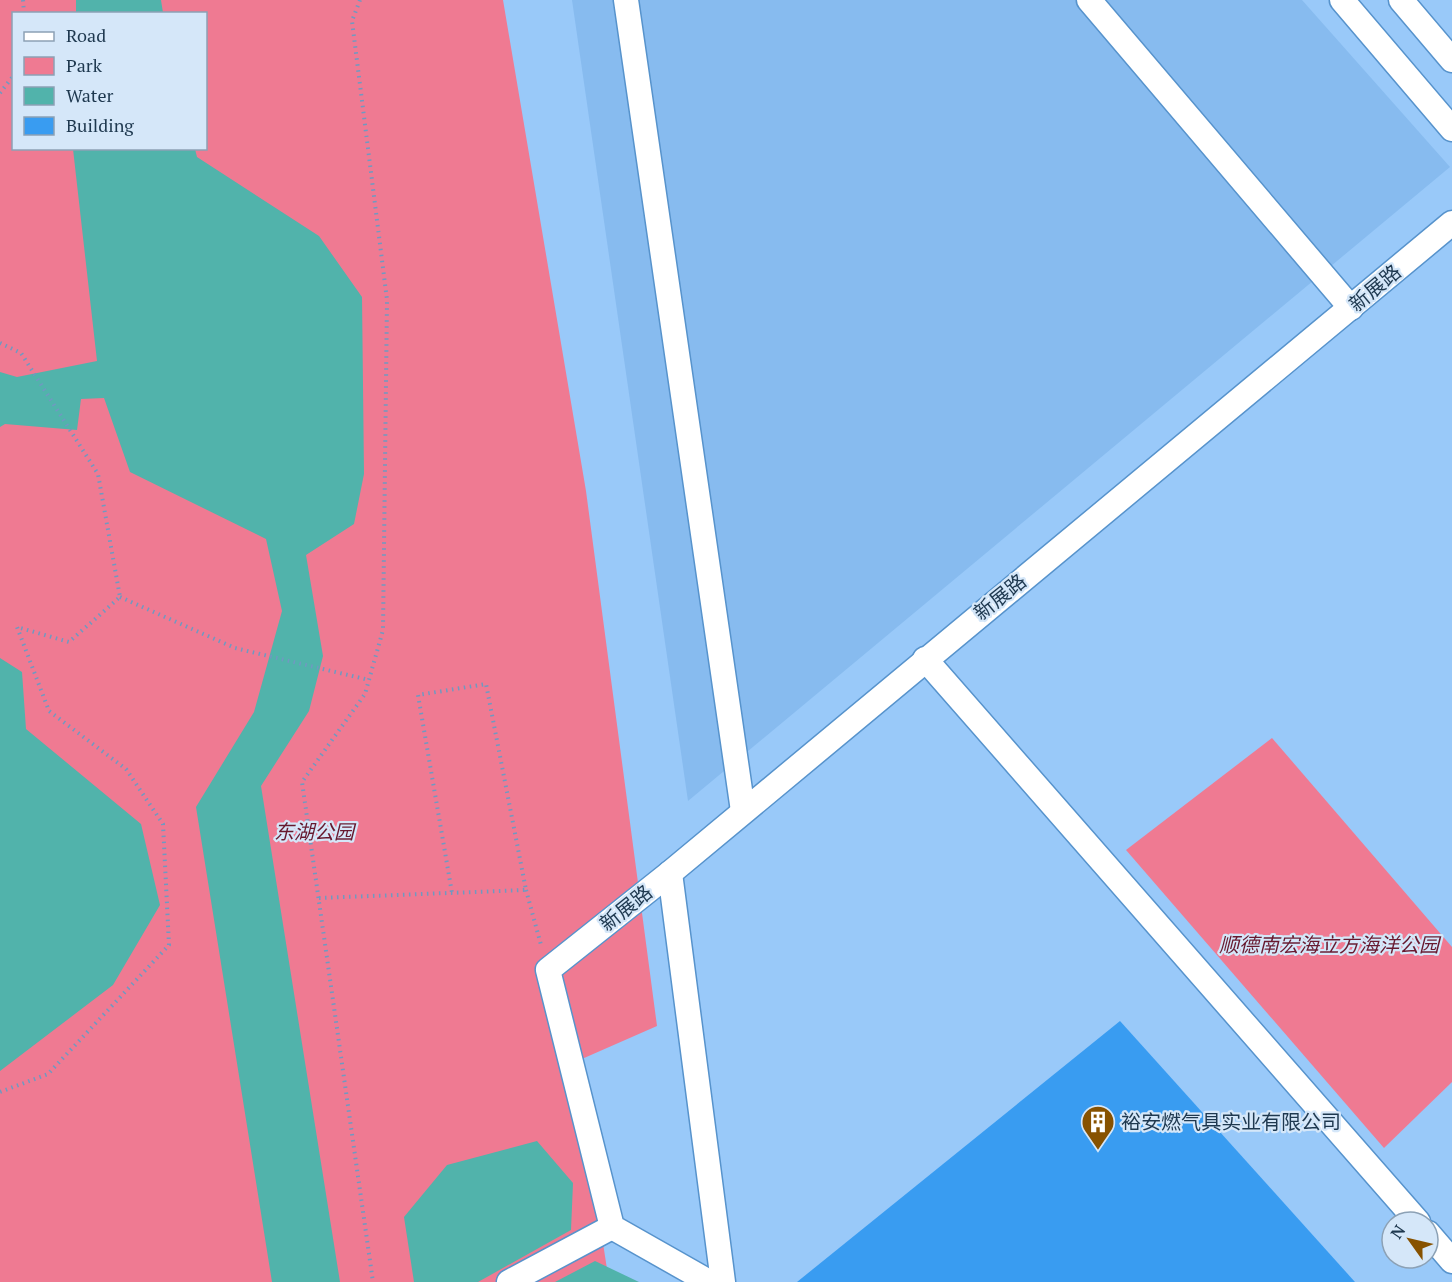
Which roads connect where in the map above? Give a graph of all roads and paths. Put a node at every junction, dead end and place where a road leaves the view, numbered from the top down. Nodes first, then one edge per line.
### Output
1 (360, 0) edge
2 (626, 0) edge
3 (1089, 0) edge
4 (1342, 0) edge
5 (1401, 0) edge
6 (1452, 60) edge
7 (12, 78) edge
8 (0, 93) edge
9 (1452, 129) edge
10 (1452, 223) edge
11 (1351, 308) junction
12 (0, 343) edge
13 (120, 597) junction
14 (925, 659) junction
15 (369, 680) junction
16 (743, 811) junction
17 (670, 873) junction
18 (526, 890) junction
19 (452, 893) junction
20 (319, 898) junction
21 (548, 970) junction
22 (0, 1092) edge
23 (1407, 1210) edge
24 (612, 1227) junction
25 (1440, 1247) edge
26 (1452, 1261) edge
27 (373, 1282) edge
28 (508, 1282) edge
29 (709, 1282) edge
30 (723, 1282) edge

1 - 15 path
2 - 16 street
3 - 11 street
4 - 9 street
5 - 6 street
7 - 8 path
10 - 11 street, 新展路
11 - 14 street, 新展路
12 - 13 path
13 - 15 path
13 - 22 path
14 - 16 street, 新展路
14 - 23 street
15 - 20 path
16 - 17 street, 新展路
17 - 21 street, 新展路
17 - 30 street
18 - 19 path
18 - 19 path
18 - 21 path
19 - 20 path
20 - 27 path
21 - 24 street
24 - 28 street
24 - 29 street
25 - 26 street

